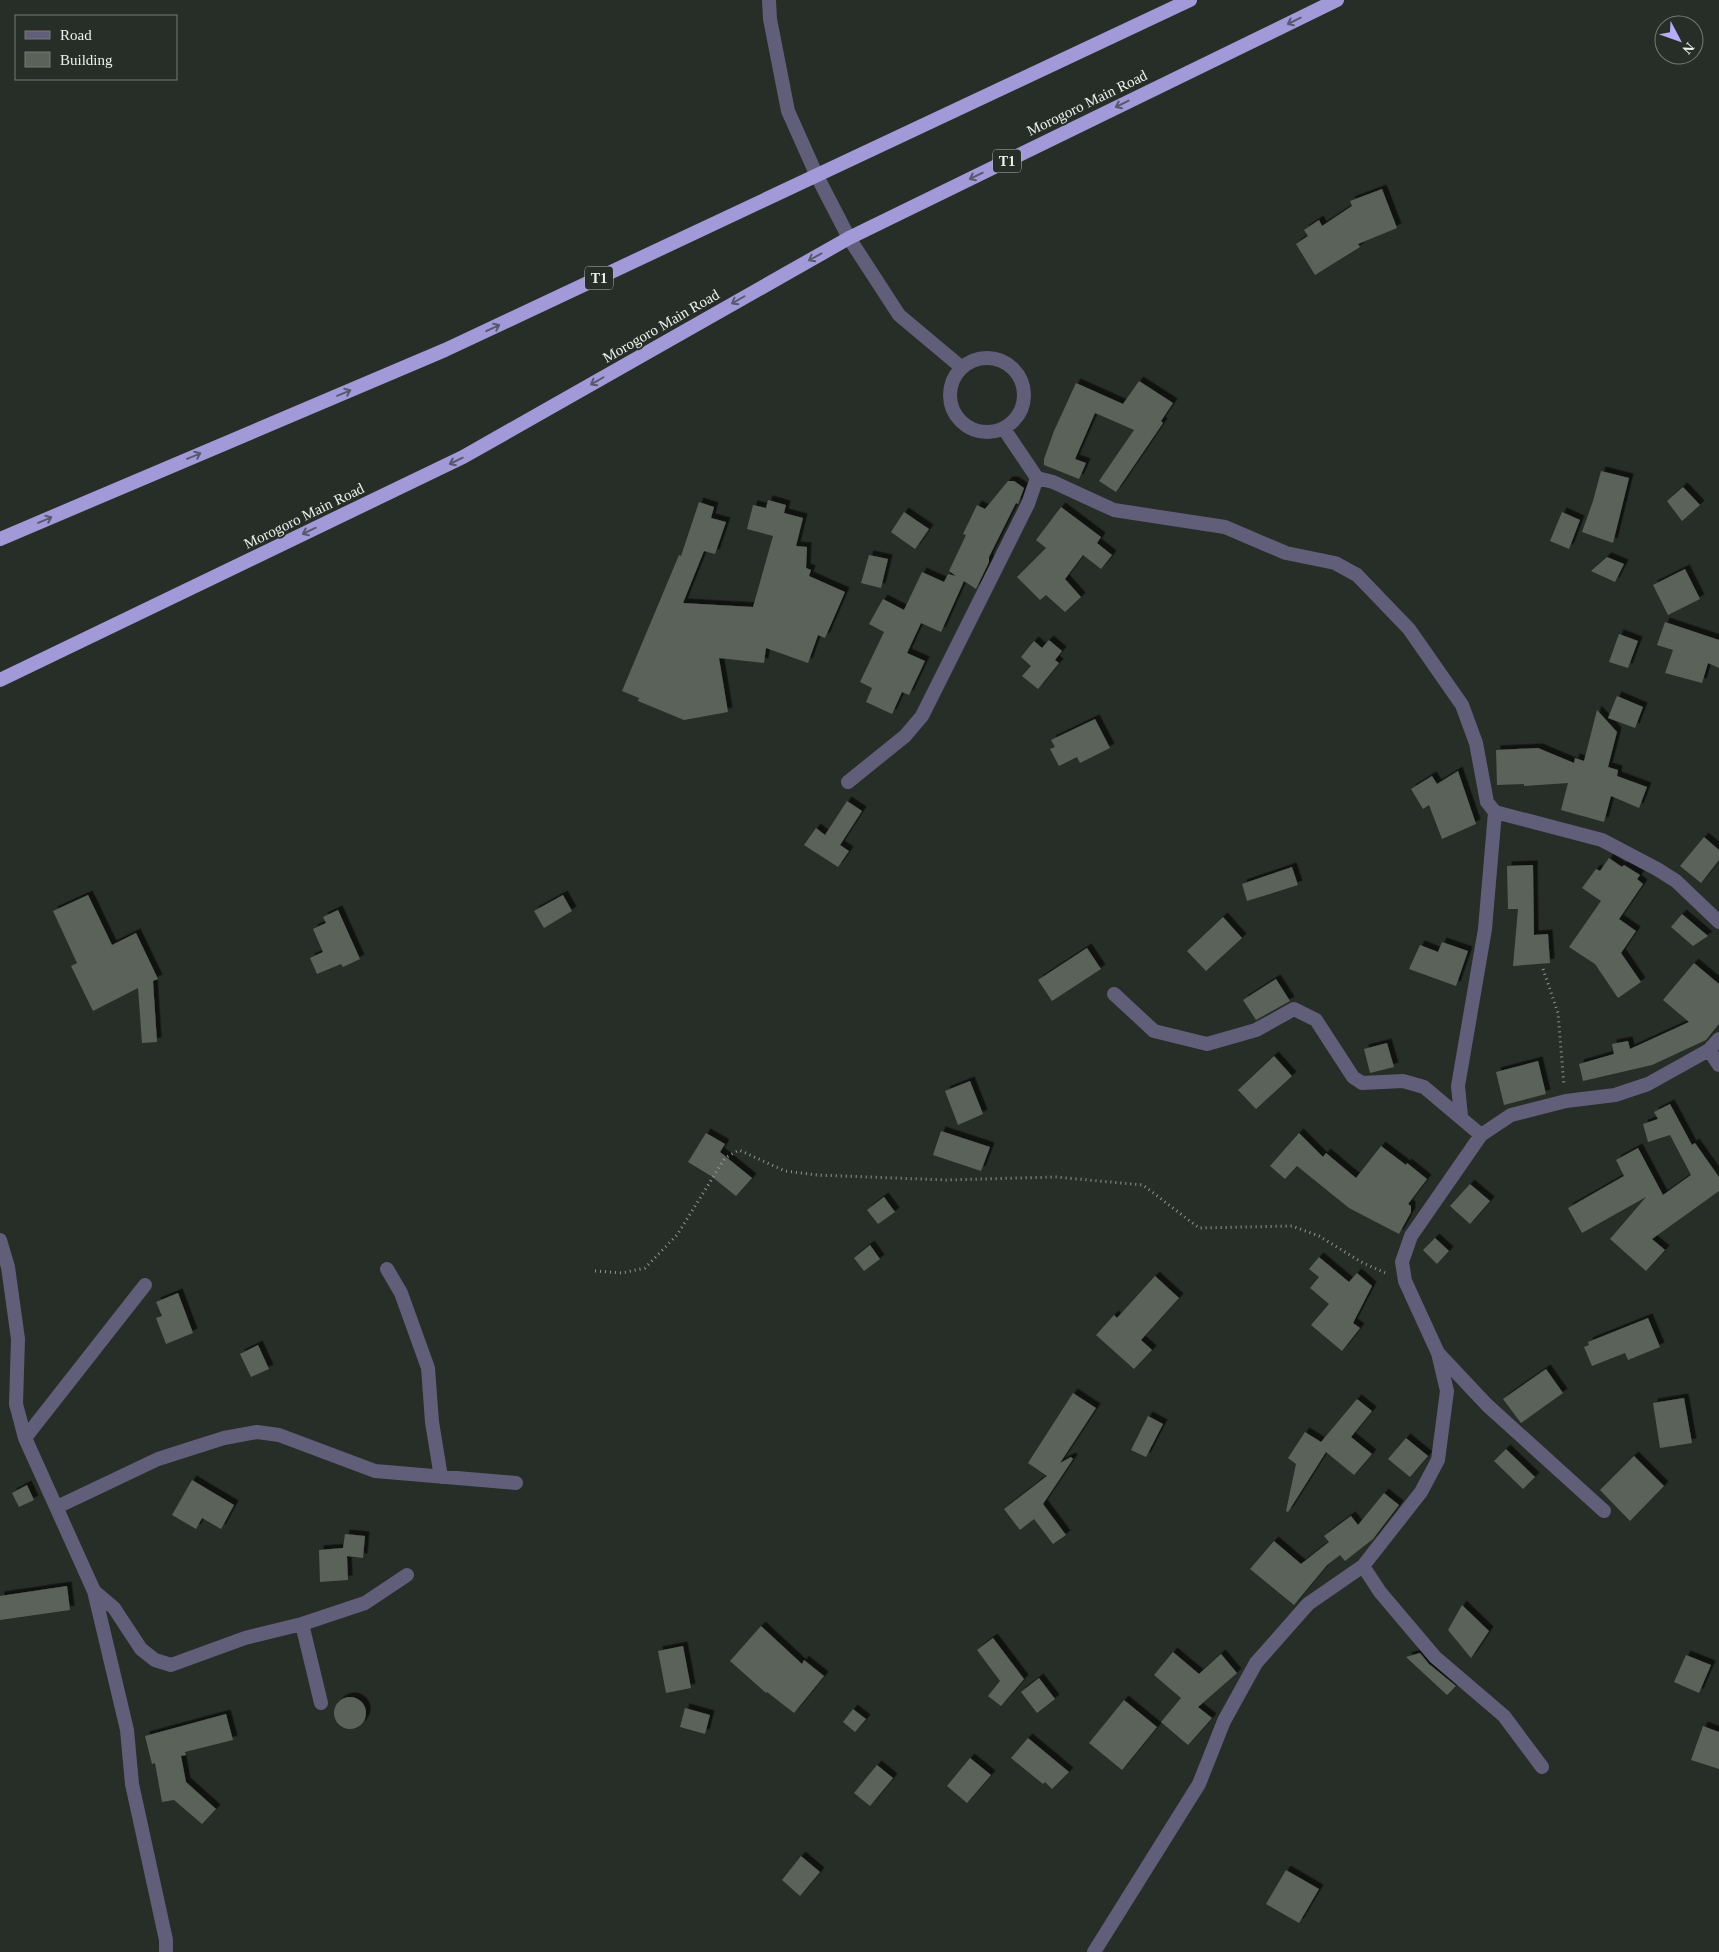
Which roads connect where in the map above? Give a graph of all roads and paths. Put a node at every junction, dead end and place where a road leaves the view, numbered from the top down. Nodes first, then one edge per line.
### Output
1 (769, 0) edge
2 (1190, 0) edge
3 (1338, 0) edge
4 (817, 176) junction
5 (849, 238) junction
6 (961, 367) junction
7 (1004, 429) junction
8 (1037, 478) junction
9 (0, 539) edge
10 (0, 680) edge
11 (848, 782) dead end
12 (1495, 812) junction
13 (1719, 922) edge
14 (1543, 969) dead end
15 (1114, 994) dead end
16 (1719, 1039) edge
17 (1709, 1050) junction
18 (1719, 1065) edge
19 (1566, 1101) junction
20 (1461, 1116) junction
21 (1481, 1135) junction
22 (0, 1240) edge
23 (387, 1269) dead end
24 (595, 1271) dead end
25 (1405, 1281) junction
26 (145, 1285) dead end
27 (1438, 1354) junction
28 (25, 1438) junction
29 (441, 1476) junction
30 (516, 1483) dead end
31 (57, 1507) junction
32 (1604, 1511) dead end
33 (1363, 1566) junction
34 (407, 1574) dead end
35 (94, 1591) junction
36 (302, 1624) junction
37 (321, 1703) dead end
38 (1542, 1767) dead end
39 (166, 1952) edge
40 (1094, 1952) edge

1 - 4 street
2 - 4 highway, T1
3 -> 5 highway, Morogoro Main Road / T1
4 - 5 street
9 -> 4 highway, T1
5 - 6 street
5 -> 10 highway, Morogoro Main Road / T1
6 - 7 street
6 - 7 street
7 - 8 street
8 - 11 street
8 - 12 street
12 - 13 street
12 - 20 street
14 - 19 path
15 - 20 street
16 - 17 street
17 - 18 street
17 - 19 street
19 - 21 street
20 - 21 street
21 - 25 street
22 - 28 street
23 - 29 street
24 - 25 path
25 - 27 street
26 - 28 street
27 - 32 street
27 - 33 street
28 - 31 street
29 - 30 street
29 - 31 street
31 - 35 street
33 - 38 street
33 - 40 street
34 - 36 street
35 - 36 street
35 - 39 street
36 - 37 street

